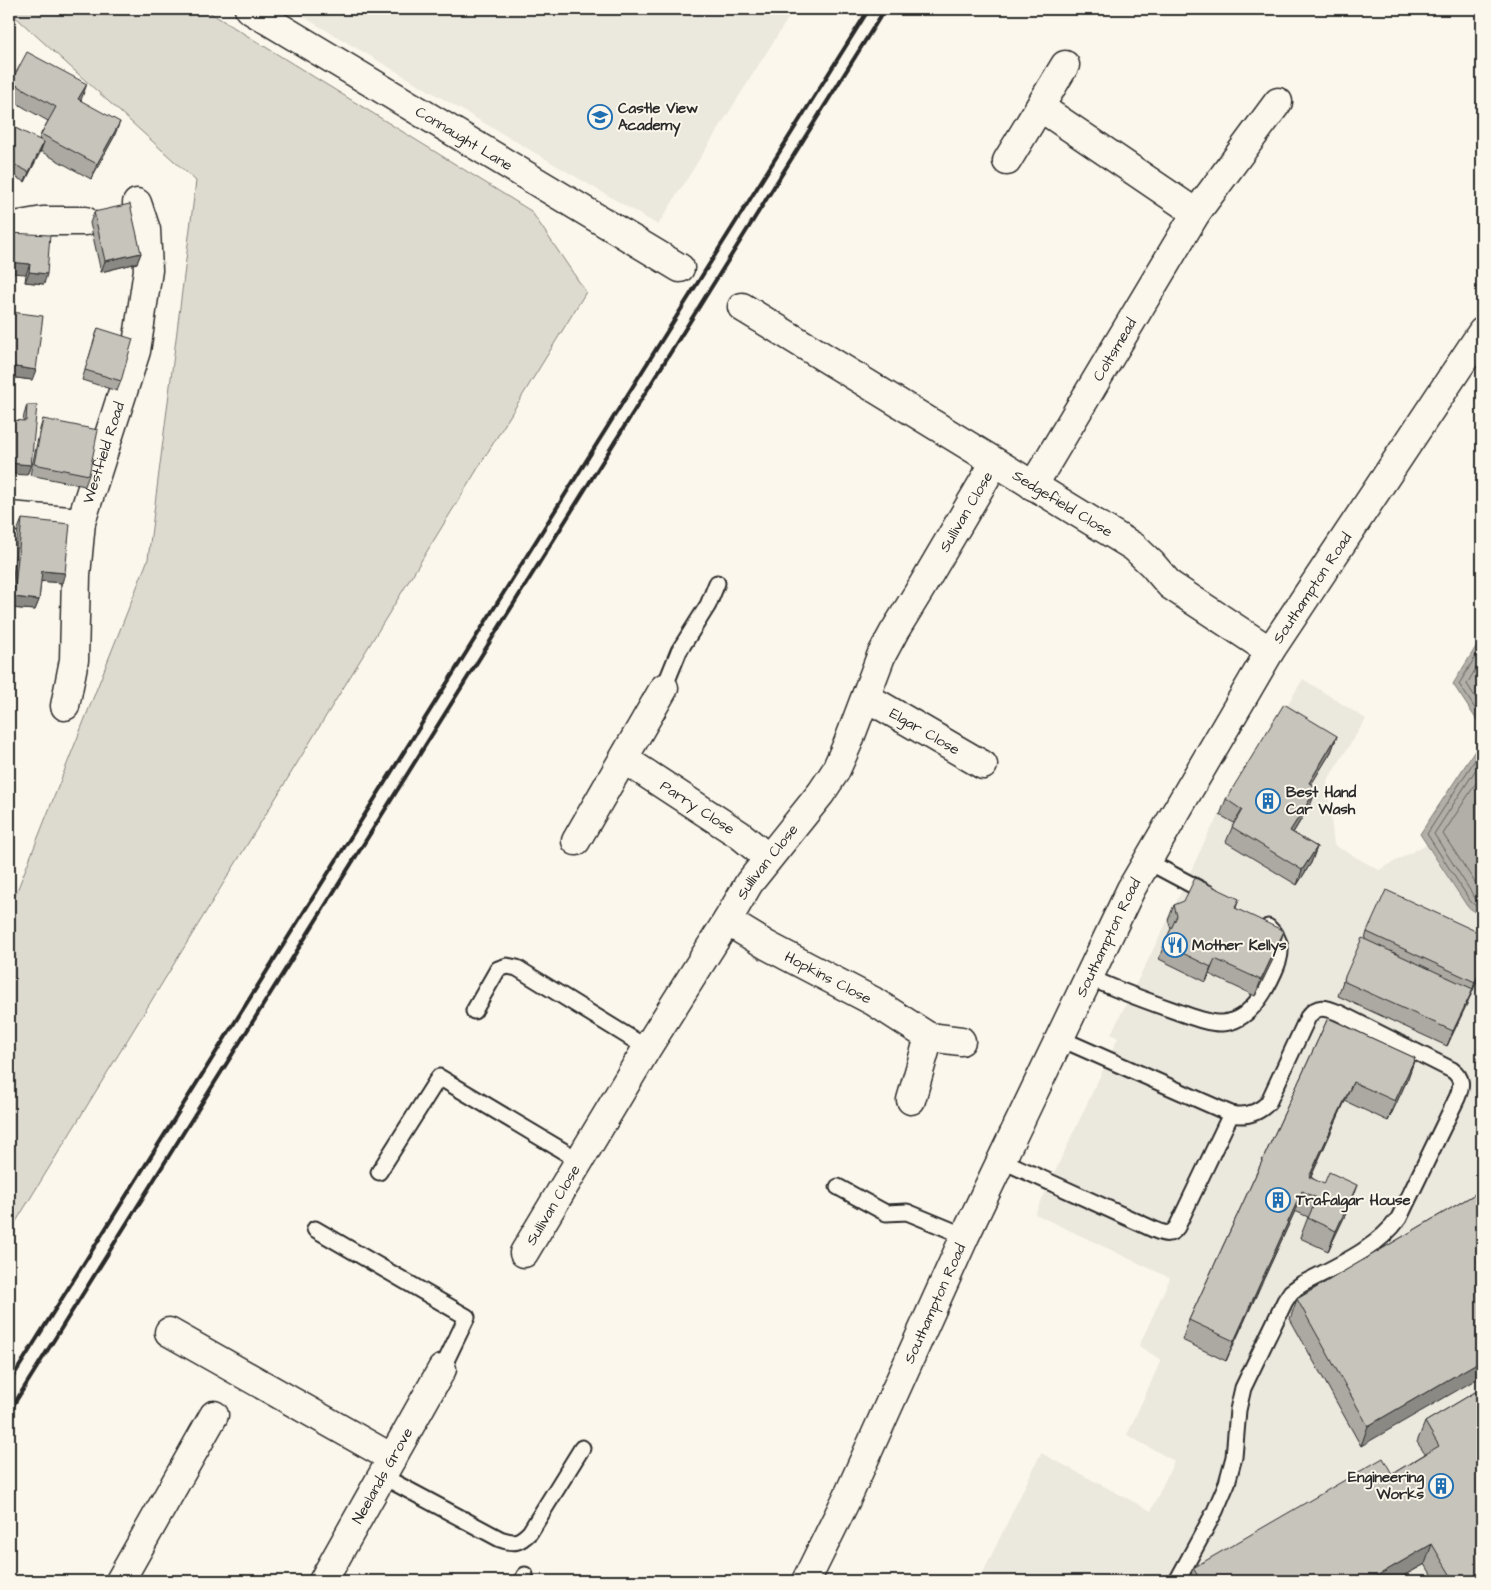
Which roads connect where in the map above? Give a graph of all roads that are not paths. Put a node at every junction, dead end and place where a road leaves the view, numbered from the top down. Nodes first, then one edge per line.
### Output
1 (249, 9) edge
2 (1065, 65) dead end
3 (1278, 102) dead end
4 (1040, 107) junction
5 (1006, 161) dead end
6 (136, 203) dead end
7 (1196, 213) junction
8 (85, 221) dead end
9 (9, 232) edge
10 (680, 268) dead end
11 (742, 307) dead end
12 (1482, 332) edge
13 (995, 462) junction
14 (1033, 486) junction
15 (9, 516) edge
16 (81, 522) junction
17 (717, 583) dead end
18 (1270, 651) junction
19 (664, 688) joint
20 (866, 697) junction
21 (65, 706) dead end
22 (624, 759) junction
23 (983, 765) dead end
24 (576, 841) dead end
25 (768, 858) junction
26 (1147, 861) junction
27 (1223, 902) edge
28 (1256, 919) edge
29 (727, 921) junction
30 (1088, 977) junction
31 (474, 1011) dead end
32 (930, 1037) junction
33 (1060, 1038) junction
34 (961, 1041) dead end
35 (647, 1048) junction
36 (911, 1100) dead end
37 (1231, 1114) junction
38 (1001, 1160) junction
39 (580, 1161) junction
40 (379, 1172) dead end
41 (838, 1187) dead end
42 (315, 1229) dead end
43 (965, 1236) junction
44 (524, 1253) dead end
45 (169, 1332) dead end
46 (442, 1369) joint
47 (214, 1415) dead end
48 (582, 1448) dead end
49 (387, 1467) junction
50 (120, 1581) edge
51 (323, 1581) edge
52 (806, 1581) edge
53 (1177, 1581) edge

1 - 10 street, Connaught Lane
2 - 4 street
3 - 7 street, Coltsmead
4 - 5 street
4 - 7 street
6 - 16 street, Westfield Road
7 - 14 street, Coltsmead
8 - 9 street
11 - 13 street, Sedgefield Close
12 - 18 street, Southampton Road
13 - 14 street, Sedgefield Close
13 - 20 street, Sullivan Close
14 - 18 street, Sedgefield Close
15 - 16 street
16 - 21 street, Westfield Road
17 - 19 lane
18 - 26 street, Southampton Road
19 - 22 street
20 - 23 street, Elgar Close
20 - 25 street, Sullivan Close
22 - 24 street
22 - 25 street, Parry Close
25 - 29 street, Sullivan Close
26 - 27 lane
26 - 30 street, Southampton Road
28 - 30 lane
29 - 32 street, Hopkins Close
29 - 35 street, Sullivan Close
30 - 33 street, Southampton Road
31 - 35 lane
32 - 34 street, Hopkins Close
32 - 36 street
33 - 37 lane
33 - 38 street, Southampton Road
35 - 39 street, Sullivan Close
37 - 38 lane
37 - 53 lane
38 - 43 street, Southampton Road
39 - 40 lane
39 - 44 street, Sullivan Close
41 - 43 lane
42 - 46 lane
43 - 52 street, Southampton Road
45 - 49 street
46 - 49 street, Neelands Grove
47 - 50 street
48 - 49 lane
49 - 51 street, Neelands Grove

